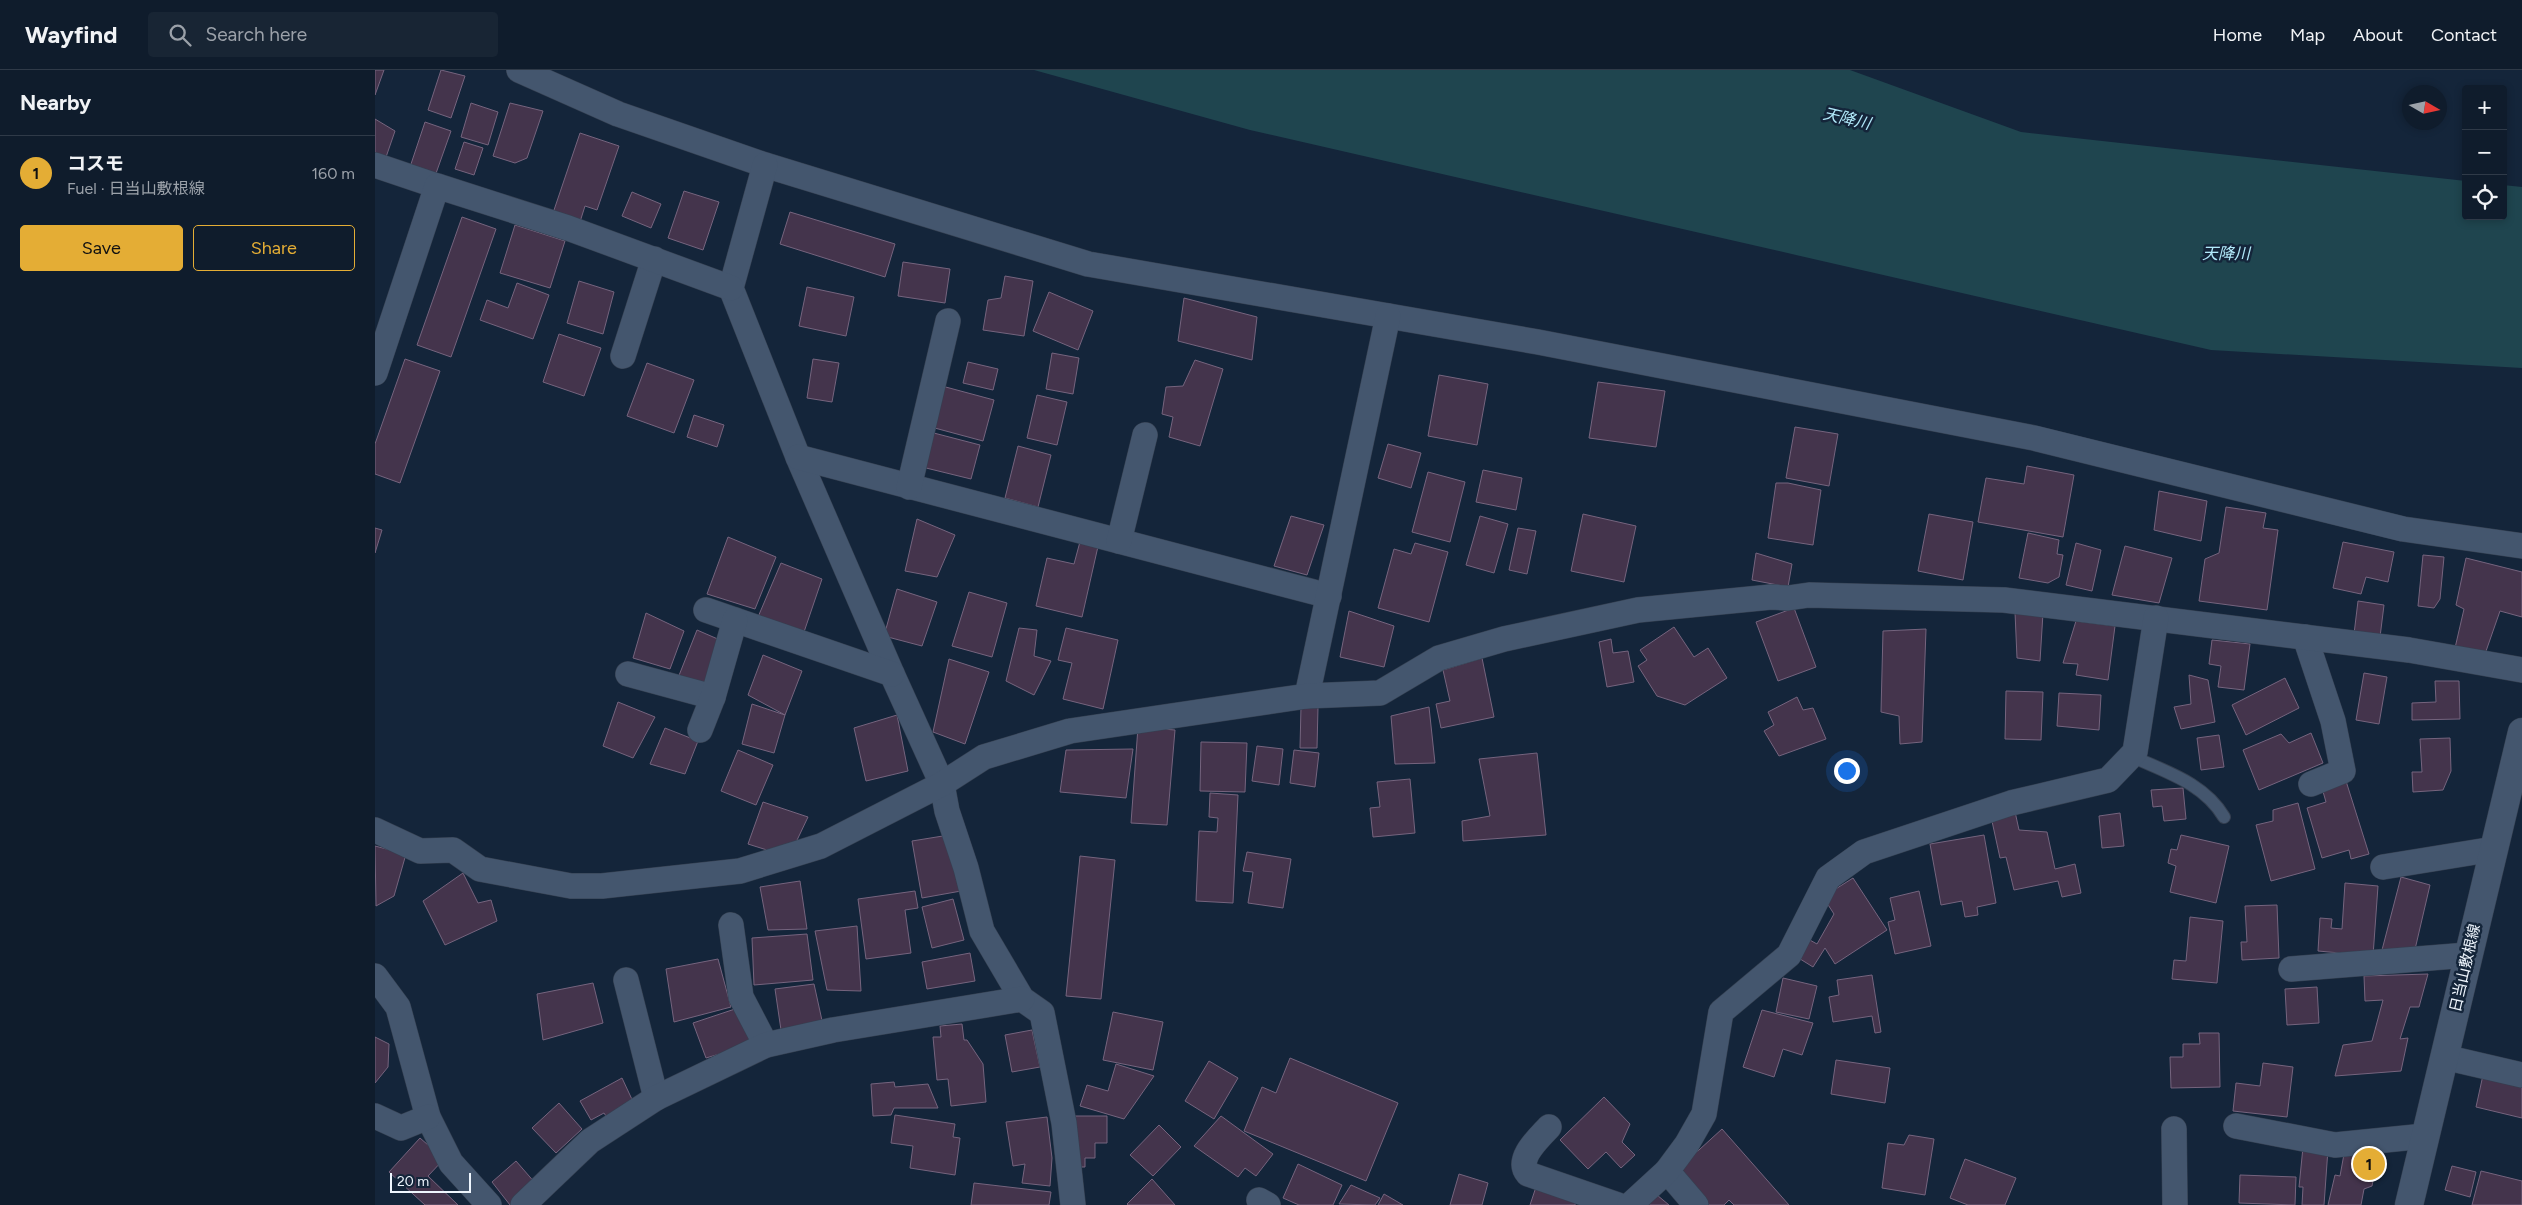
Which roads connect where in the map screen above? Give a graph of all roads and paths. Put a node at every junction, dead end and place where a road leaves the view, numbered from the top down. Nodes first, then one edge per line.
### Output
1 (519, 70) edge
2 (765, 165) junction
3 (375, 166) edge
4 (437, 186) junction
5 (654, 259) junction
6 (731, 288) junction
7 (1389, 316) junction
8 (949, 321) dead end
9 (623, 356) dead end
10 (375, 373) edge
11 (1145, 435) dead end
12 (798, 457) junction
13 (909, 487) junction
14 (1119, 542) junction
15 (2522, 546) edge
16 (1329, 596) junction
17 (706, 610) dead end
18 (2156, 618) junction
19 (735, 620) junction
20 (2305, 637) junction
21 (2522, 670) edge
22 (628, 674) dead end
23 (892, 674) junction
24 (1307, 696) junction
25 (713, 697) junction
26 (700, 730) dead end
27 (2522, 732) edge
28 (2131, 756) junction
29 (942, 784) junction
30 (2311, 784) dead end
31 (2224, 818) dead end
32 (375, 830) edge
33 (2493, 849) junction
34 (2383, 867) dead end
35 (731, 925) dead end
36 (2468, 955) junction
37 (2291, 969) dead end
38 (375, 976) edge
39 (626, 980) dead end
40 (1022, 999) junction
41 (766, 1044) junction
42 (2444, 1056) junction
43 (2522, 1075) edge
44 (656, 1098) junction
45 (375, 1116) edge
46 (428, 1117) junction
47 (2236, 1126) dead end
48 (1549, 1127) dead end
49 (2174, 1129) dead end
50 (2425, 1136) junction
51 (1667, 1172) junction
52 (489, 1205) edge
53 (523, 1205) edge
54 (1073, 1205) edge
55 (1618, 1205) edge
56 (1629, 1205) edge
57 (1696, 1205) edge
58 (2175, 1205) edge
59 (2409, 1205) edge

1 - 2 street
2 - 6 street
2 - 7 street
3 - 4 street
4 - 5 street
4 - 10 street
5 - 6 street
5 - 9 street
6 - 12 street
7 - 15 street
7 - 16 street
8 - 13 street
11 - 14 street
12 - 13 street
12 - 23 street
13 - 14 street
14 - 16 street
16 - 24 street
17 - 19 street
18 - 20 street
18 - 24 street
18 - 28 street
19 - 23 street
19 - 25 street
20 - 21 street
20 - 30 street
22 - 25 street
23 - 29 street
24 - 29 street
25 - 26 street
27 - 33 main road, 日当山敷根線
28 - 31 lane
28 - 51 street
29 - 32 street
29 - 40 street
33 - 34 street
33 - 36 main road, 日当山敷根線
35 - 41 street
36 - 37 street
36 - 42 main road, 日当山敷根線
38 - 46 street
39 - 44 street
40 - 41 street
40 - 54 street
41 - 44 street
42 - 43 street
42 - 50 main road, 日当山敷根線
44 - 53 street
45 - 46 street
46 - 52 street
47 - 50 street
48 - 55 street
49 - 58 street
50 - 59 main road, 日当山敷根線
51 - 56 street
51 - 57 street

